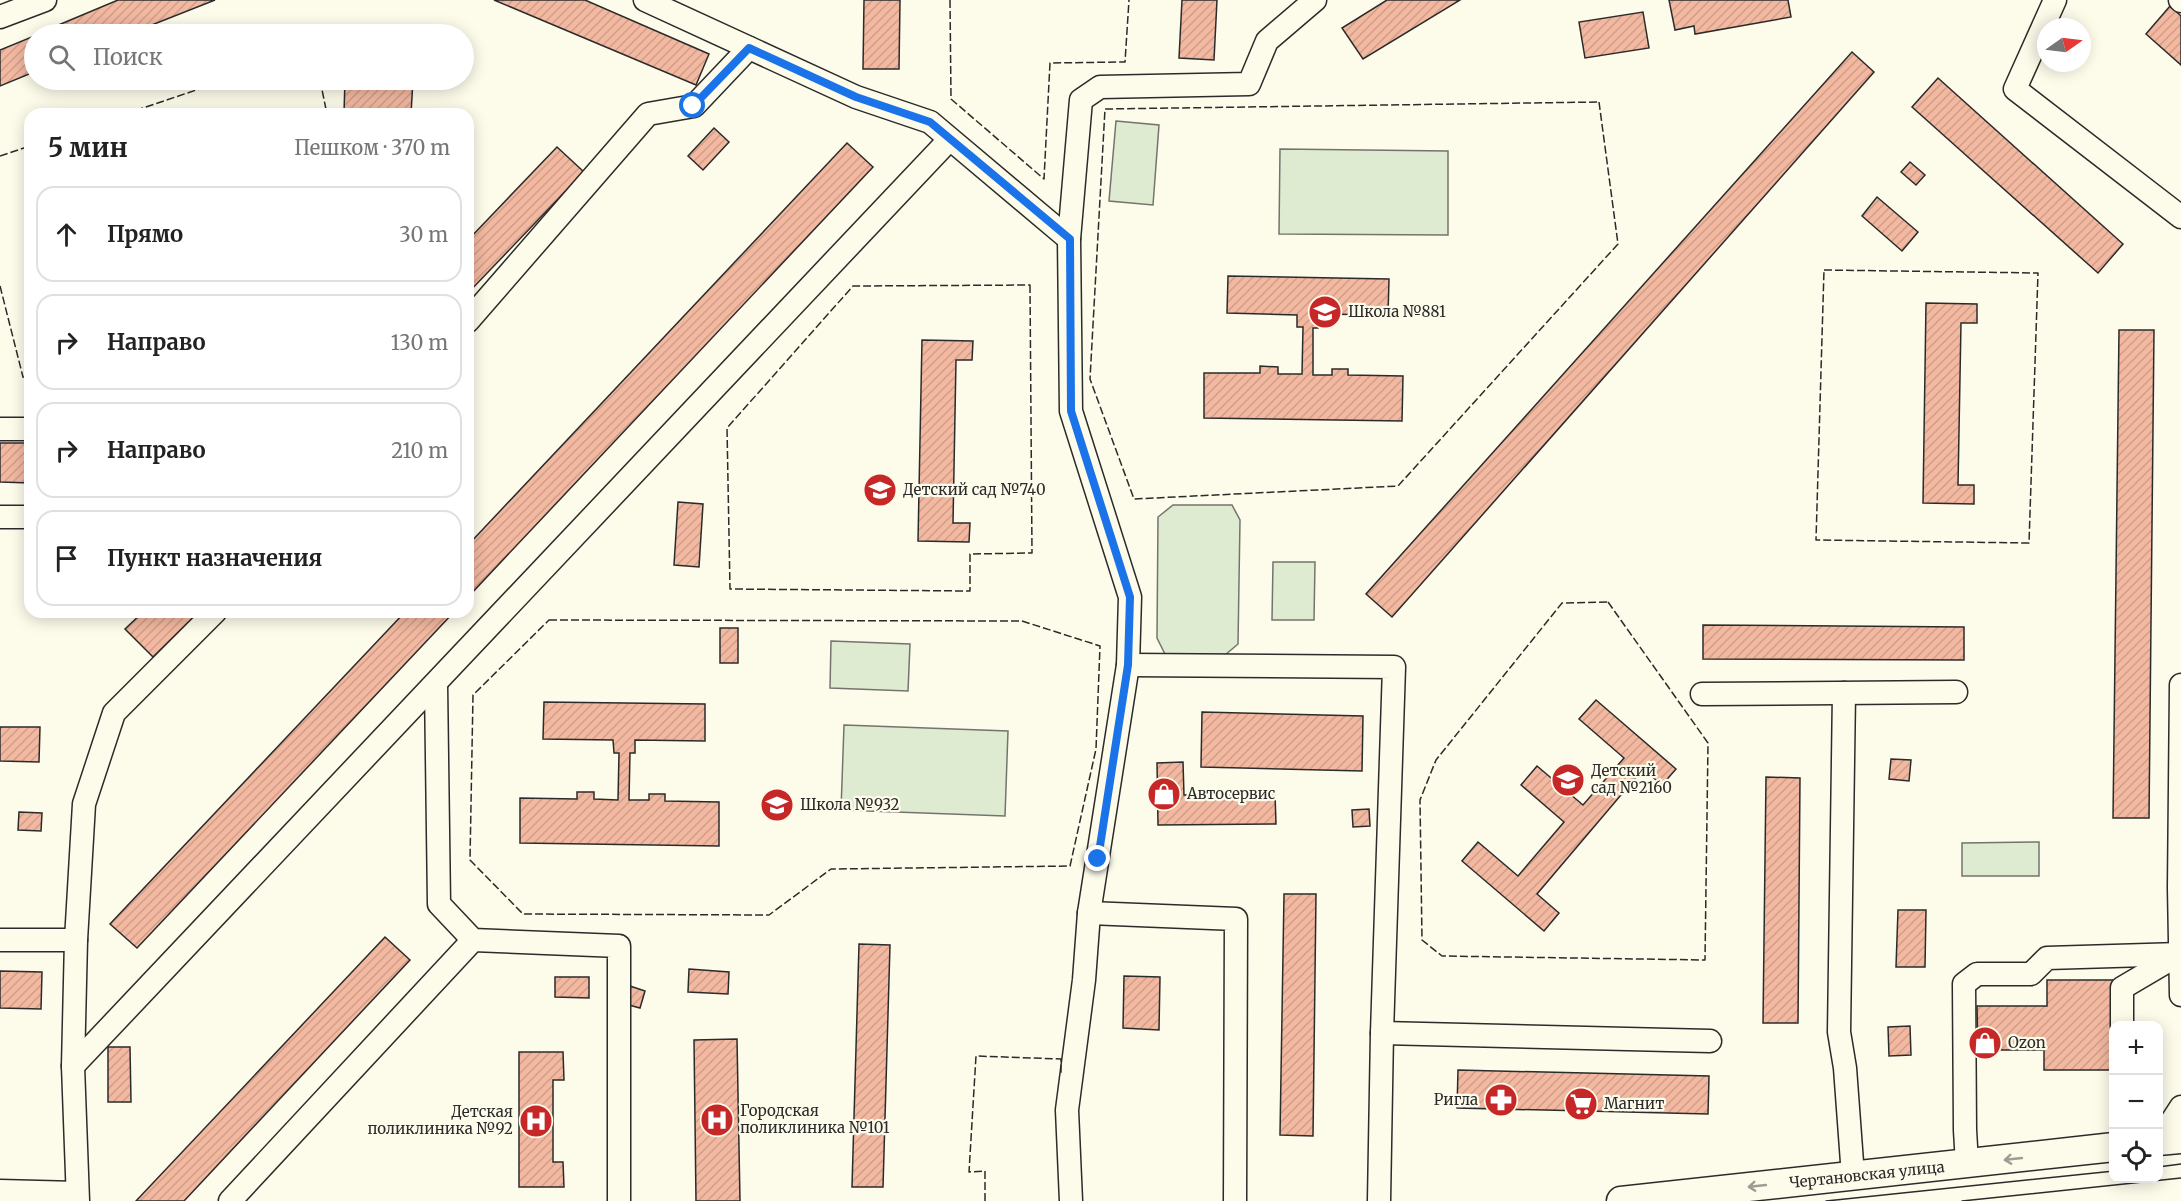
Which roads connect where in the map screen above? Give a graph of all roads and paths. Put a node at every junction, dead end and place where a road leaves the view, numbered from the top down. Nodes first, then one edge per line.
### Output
1 (45, 0) edge
2 (1315, 0) edge
3 (2055, 0) edge
4 (650, 1) edge
5 (0, 17) edge
6 (749, 48) junction
7 (950, 140) junction
8 (2181, 217) edge
9 (1070, 239) junction
10 (474, 314) edge
11 (0, 429) edge
12 (24, 429) edge
13 (0, 517) edge
14 (24, 517) edge
15 (209, 618) edge
16 (1128, 665) junction
17 (436, 684) junction
18 (2181, 685) edge
19 (1956, 692) dead end
20 (1844, 693) junction
21 (1702, 694) dead end
22 (1089, 913) junction
23 (0, 940) edge
24 (76, 940) junction
25 (473, 940) junction
26 (2180, 954) edge
27 (2181, 995) edge
28 (2122, 1021) edge
29 (1382, 1033) junction
30 (1710, 1041) dead end
31 (73, 1066) junction
32 (2181, 1107) edge
33 (2163, 1135) edge
34 (2181, 1139) edge
35 (2163, 1141) edge
36 (2109, 1148) edge
37 (1967, 1164) junction
38 (1853, 1176) junction
39 (0, 1191) edge
40 (77, 1197) edge
41 (230, 1201) edge
42 (619, 1201) edge
43 (1071, 1201) edge
44 (1235, 1201) edge
45 (1379, 1201) edge
46 (1621, 1201) edge

1 - 5 lane
2 - 9 lane
3 - 8 lane
4 - 6 lane
6 - 7 lane
6 - 10 lane
7 - 9 lane
7 - 17 lane
9 - 16 lane
11 - 12 lane
13 - 14 lane
15 - 24 lane
16 - 22 lane
16 - 29 lane
17 - 25 lane
17 - 31 lane
18 - 26 lane
19 - 20 lane
20 - 21 lane
20 - 38 lane
22 - 43 lane
22 - 44 lane
23 - 24 lane
24 - 31 lane
25 - 41 lane
25 - 42 lane
26 - 27 lane
26 - 28 lane
26 - 37 lane
29 - 30 lane
29 - 45 lane
31 - 40 lane
32 - 33 lane
34 - 35 main road
36 -> 37 main road, Чертановская улица
37 - 38 main road, Чертановская улица
38 -> 46 main road, Чертановская улица
39 - 40 lane

